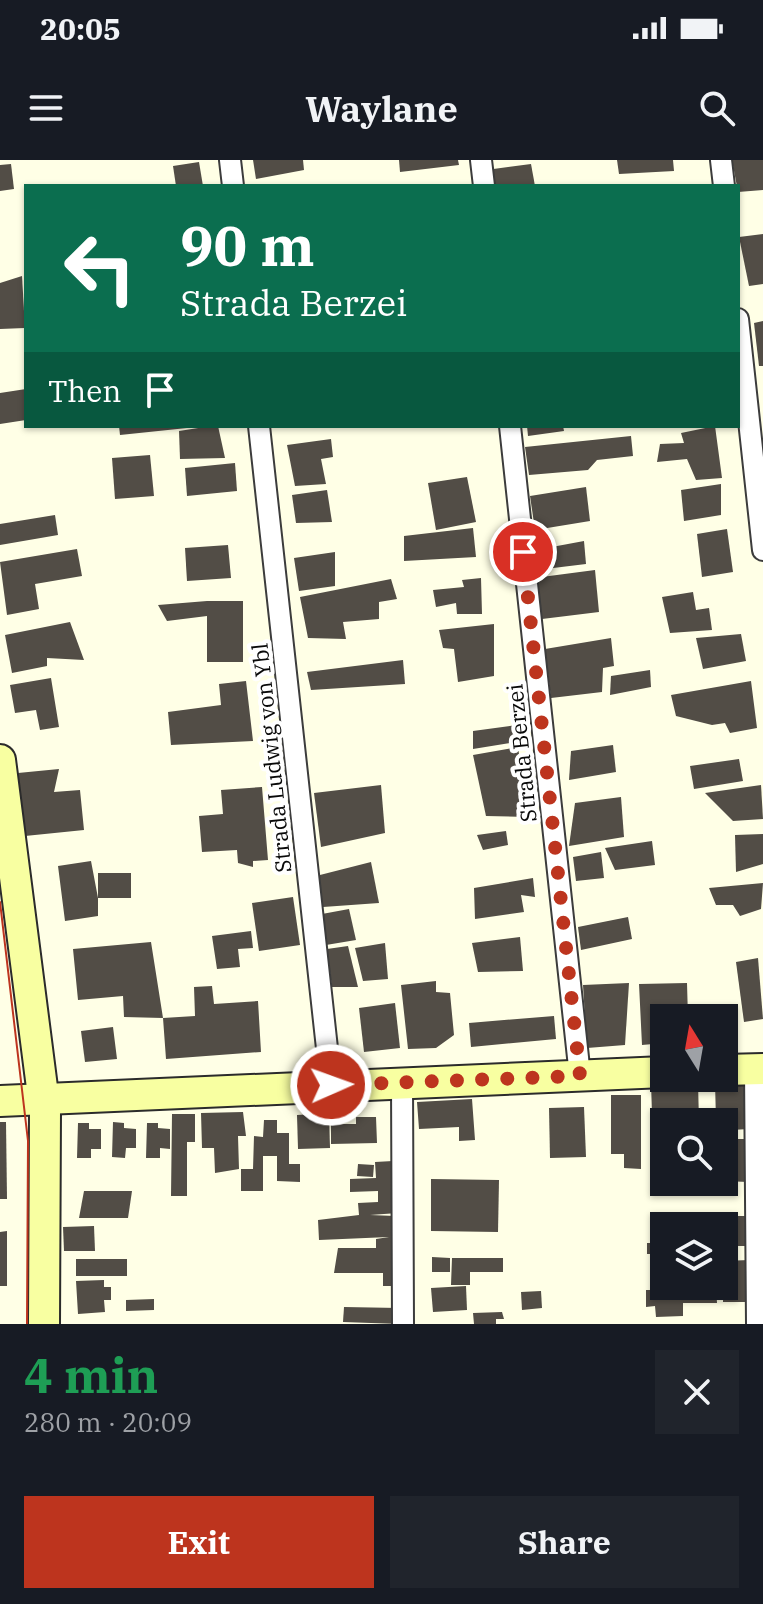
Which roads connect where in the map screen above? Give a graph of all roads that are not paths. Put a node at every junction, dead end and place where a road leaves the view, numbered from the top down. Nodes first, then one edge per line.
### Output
1 (230, 160) edge
2 (481, 160) edge
3 (721, 160) edge
4 (233, 184) edge
5 (484, 184) edge
6 (724, 184) edge
7 (740, 337) edge
8 (259, 428) edge
9 (510, 428) edge
10 (763, 550) edge
11 (0, 760) edge
12 (759, 1069) edge
13 (738, 1070) edge
14 (650, 1073) edge
15 (580, 1076) junction
16 (402, 1082) junction
17 (331, 1085) junction
18 (43, 1099) junction
19 (0, 1101) edge
20 (44, 1324) edge
21 (403, 1324) edge
22 (757, 1324) edge

1 - 4 street
2 - 5 street
3 - 6 street
7 - 10 street
8 - 17 street, Strada Ludwig von Ybl
9 - 15 street, Strada Berzei
11 - 18 street
12 - 13 street
12 - 22 street
14 - 15 street
15 - 16 street
16 - 17 street
16 - 21 street
17 - 18 street
18 - 19 street
18 - 20 street

